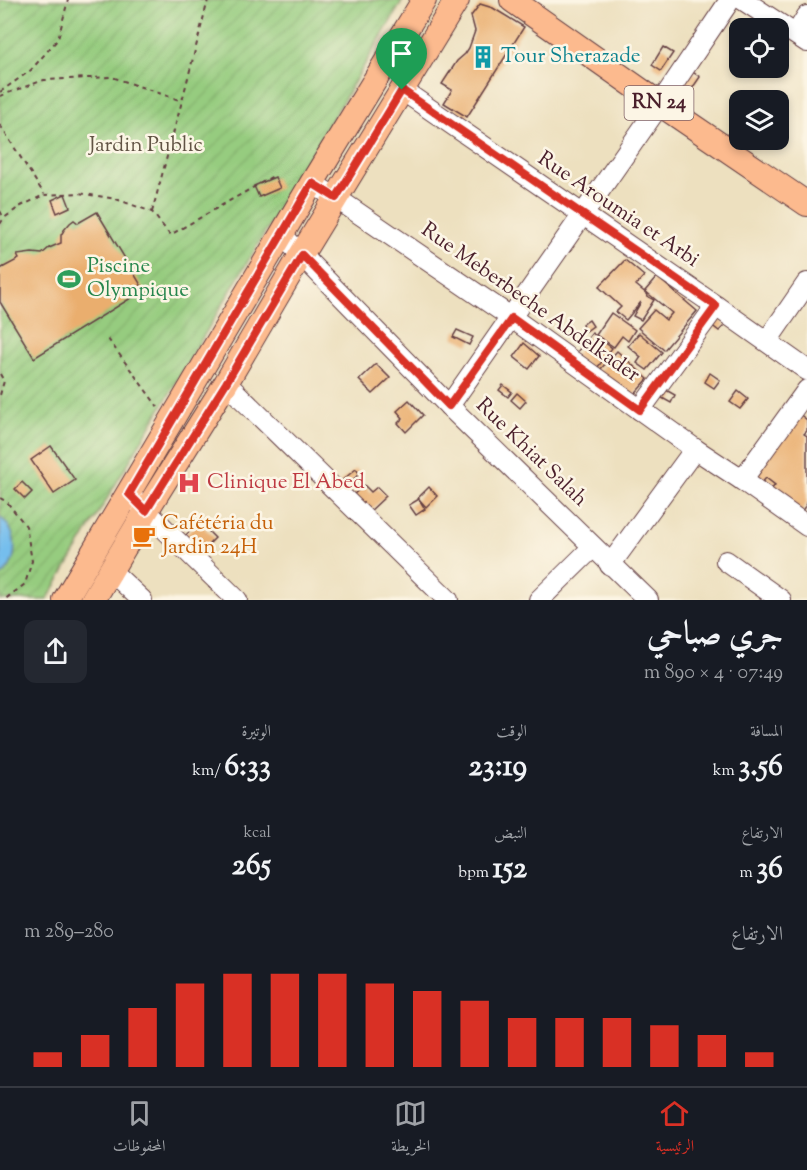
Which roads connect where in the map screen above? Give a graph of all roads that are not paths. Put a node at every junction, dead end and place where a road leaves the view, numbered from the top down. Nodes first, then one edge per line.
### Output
1 (424, 0) edge
2 (457, 0) edge
3 (512, 0) edge
4 (730, 0) edge
5 (743, 0) edge
6 (807, 16) edge
7 (801, 38) edge
8 (402, 90) junction
9 (660, 104) junction
10 (312, 183) junction
11 (336, 198) junction
12 (807, 204) edge
13 (583, 214) junction
14 (282, 235) junction
15 (302, 255) junction
16 (807, 283) edge
17 (716, 306) junction
18 (512, 318) junction
19 (767, 341) junction
20 (807, 370) edge
21 (226, 383) junction
22 (807, 390) edge
23 (449, 406) junction
24 (640, 410) junction
25 (695, 449) junction
26 (742, 480) junction
27 (129, 494) junction
28 (146, 511) junction
29 (807, 526) edge
30 (593, 547) junction
31 (726, 561) dead end
32 (610, 565) junction
33 (111, 571) junction
34 (65, 600) edge
35 (93, 600) edge
36 (142, 600) edge
37 (237, 600) edge
38 (448, 600) edge
39 (539, 600) edge
40 (648, 600) edge
41 (781, 600) edge

1 - 10 main road
2 - 8 main road
3 - 9 main road, RN 24
4 - 9 street
5 - 7 street
6 - 7 street
8 - 11 main road
8 - 13 street, Rue Aroumia et Arbi
9 - 12 main road, RN 24
9 - 13 street
10 - 11 street, Rue Meberbeche Abdelkader
10 - 14 main road
11 - 15 main road
11 - 18 street, Rue Meberbeche Abdelkader
13 - 17 street, Rue Aroumia et Arbi
13 - 18 street
14 - 15 street, Rue Khiat Salah
14 - 27 main road
15 - 21 main road
15 - 23 street, Rue Khiat Salah
16 - 19 street
17 - 19 street, Rue Aroumia et Arbi
17 - 24 street
18 - 23 street
18 - 24 street, Rue Meberbeche Abdelkader
19 - 20 street, Rue Aroumia et Arbi
21 - 28 main road
21 - 38 street
22 - 26 street
23 - 30 street, Rue Khiat Salah
24 - 25 street, Rue Meberbeche Abdelkader
25 - 26 street, Rue Meberbeche Abdelkader
25 - 32 street
26 - 29 street, Rue Meberbeche Abdelkader
27 - 28 street
27 - 34 main road
28 - 33 main road
28 - 37 street
30 - 32 street, Rue Khiat Salah
30 - 39 street
31 - 41 street
32 - 40 street, Rue Khiat Salah
33 - 35 main road
33 - 36 street

